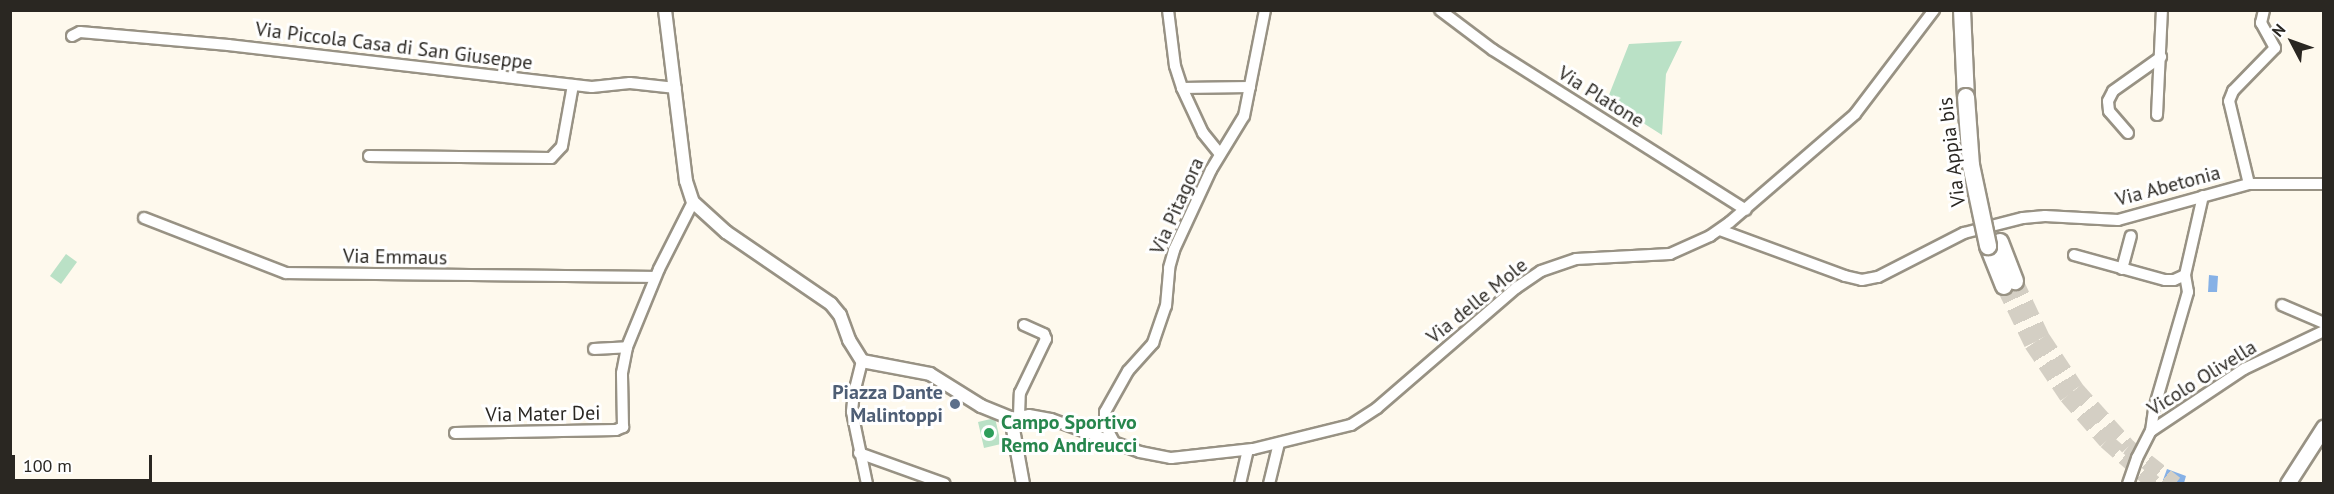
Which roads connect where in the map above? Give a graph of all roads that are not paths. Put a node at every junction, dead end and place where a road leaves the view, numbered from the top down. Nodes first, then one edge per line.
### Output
1 (664, 10) edge
2 (1168, 10) edge
3 (1264, 10) edge
4 (1440, 10) edge
5 (1934, 10) edge
6 (1962, 10) edge
7 (1973, 10) edge
8 (2162, 10) edge
9 (2264, 10) edge
10 (72, 36) dead end
11 (2161, 57) junction
12 (573, 85) junction
13 (1250, 87) junction
14 (676, 88) junction
15 (1182, 88) junction
16 (1972, 96) junction
17 (2157, 115) dead end
18 (2128, 133) dead end
19 (1220, 154) junction
20 (369, 156) dead end
21 (2249, 184) junction
22 (2324, 184) edge
23 (2203, 196) junction
24 (693, 202) junction
25 (1746, 210) junction
26 (144, 218) dead end
27 (1720, 230) junction
28 (2131, 236) dead end
29 (2074, 255) dead end
30 (2122, 269) junction
31 (2185, 275) junction
32 (655, 277) junction
33 (2009, 284) tunnel mouth
34 (2282, 305) dead end
35 (2324, 322) edge
36 (1023, 325) dead end
37 (2324, 331) edge
38 (627, 347) junction
39 (594, 349) dead end
40 (862, 361) junction
41 (1015, 417) junction
42 (2324, 428) edge
43 (2151, 431) junction
44 (455, 433) dead end
45 (1113, 440) junction
46 (1279, 443) junction
47 (1248, 450) junction
48 (859, 453) junction
49 (867, 483) edge
50 (945, 483) edge
51 (1023, 483) edge
52 (1240, 483) edge
53 (1269, 483) edge
54 (2128, 483) edge
55 (2288, 483) edge

1 - 14 street
2 - 15 street
3 - 13 street, Via Pitagora
4 - 25 street, Via Platone
5 - 25 street, Via delle Mole
6 - 16 highway, Via Appia bis
7 - 16 highway, Via Appia bis
8 - 11 street
9 - 21 street
10 - 12 street, Via Piccola Casa di San Giuseppe
11 - 17 street
11 - 18 street
12 - 14 street, Via Piccola Casa di San Giuseppe
12 - 20 street
13 - 15 street
13 - 19 street, Via Pitagora
14 - 24 street
15 - 19 street
16 - 33 highway, Via Appia bis, bridge
19 - 45 street, Via Pitagora
21 - 22 street, Via Abetonia
21 - 23 street, Via Abetonia
23 - 27 street, Via Abetonia
23 - 31 street
24 - 32 street, Via Mater Dei
24 - 40 street
25 - 27 street, Via delle Mole
26 - 32 street, Via Emmaus
27 - 46 street, Via delle Mole
28 - 30 street
29 - 30 street
30 - 31 street
31 - 43 street
32 - 38 street, Via Mater Dei
34 - 35 street
36 - 41 street
37 - 43 street, Vicolo Olivella
38 - 39 street
38 - 44 street, Via Mater Dei
40 - 41 street
40 - 48 street
41 - 45 street, Via delle Mole
41 - 51 street
42 - 55 main road
43 - 54 street, Vicolo Olivella
45 - 47 street, Via delle Mole
46 - 47 street, Via delle Mole
46 - 53 street
47 - 52 street
48 - 49 street
48 - 50 street

